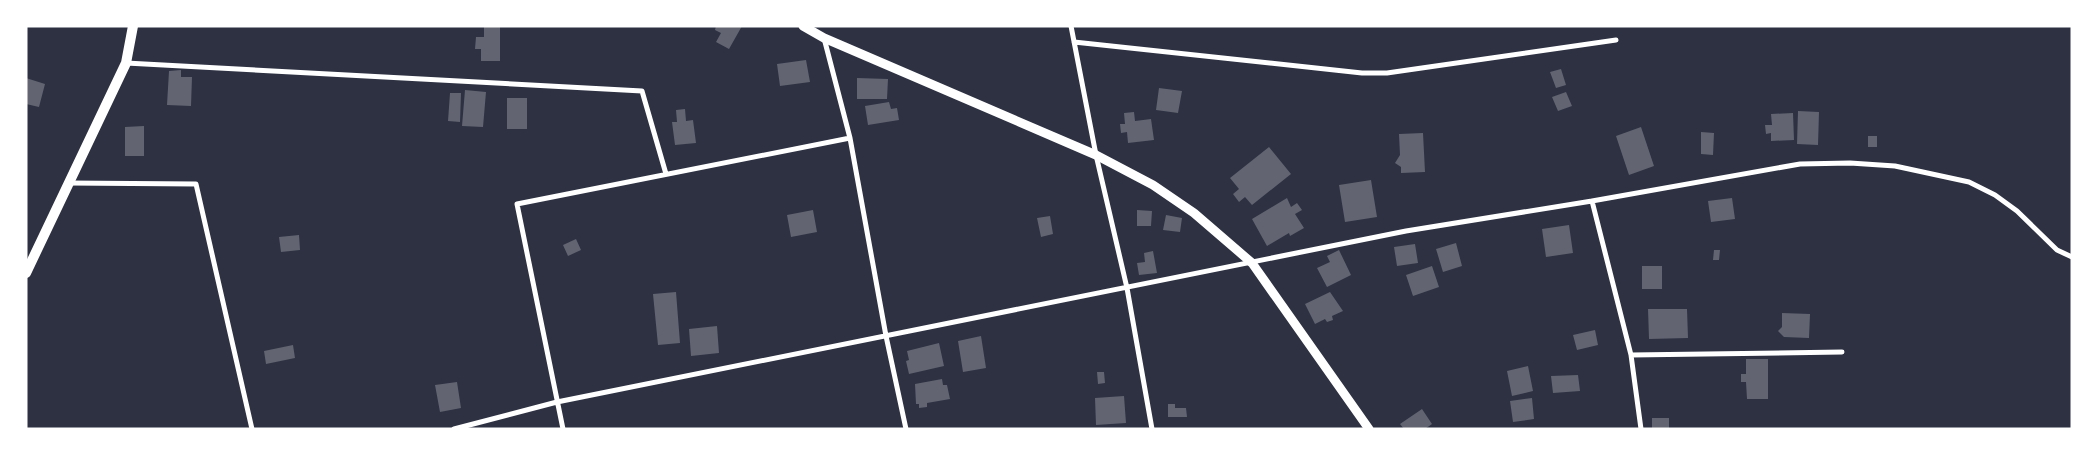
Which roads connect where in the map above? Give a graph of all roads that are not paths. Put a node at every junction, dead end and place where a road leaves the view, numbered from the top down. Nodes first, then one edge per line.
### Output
1 (133, 26) edge
2 (803, 26) edge
3 (1071, 26) edge
4 (824, 38) junction
5 (1616, 40) dead end
6 (1074, 42) junction
7 (126, 63) junction
8 (850, 138) junction
9 (1096, 155) junction
10 (666, 174) junction
11 (68, 183) junction
12 (1592, 201) junction
13 (2072, 257) edge
14 (1252, 263) junction
15 (26, 273) edge
16 (1127, 288) junction
17 (886, 336) junction
18 (1842, 352) dead end
19 (1631, 355) junction
20 (557, 402) junction
21 (252, 429) edge
22 (454, 429) edge
23 (563, 429) edge
24 (906, 429) edge
25 (1152, 429) edge
26 (1369, 429) edge
27 (1641, 429) edge

1 - 7 main road
2 - 4 street
3 - 6 street
4 - 8 street
4 - 9 street
5 - 6 street
6 - 9 street
7 - 10 street
7 - 11 main road
8 - 10 street
8 - 17 street
9 - 14 street
9 - 16 street
10 - 20 street
11 - 15 main road
11 - 21 street
12 - 13 street
12 - 14 street
12 - 19 street
14 - 16 street
14 - 26 street
16 - 17 street
16 - 25 street
17 - 20 street
17 - 24 street
18 - 19 street
19 - 27 street
20 - 22 street
20 - 23 street

